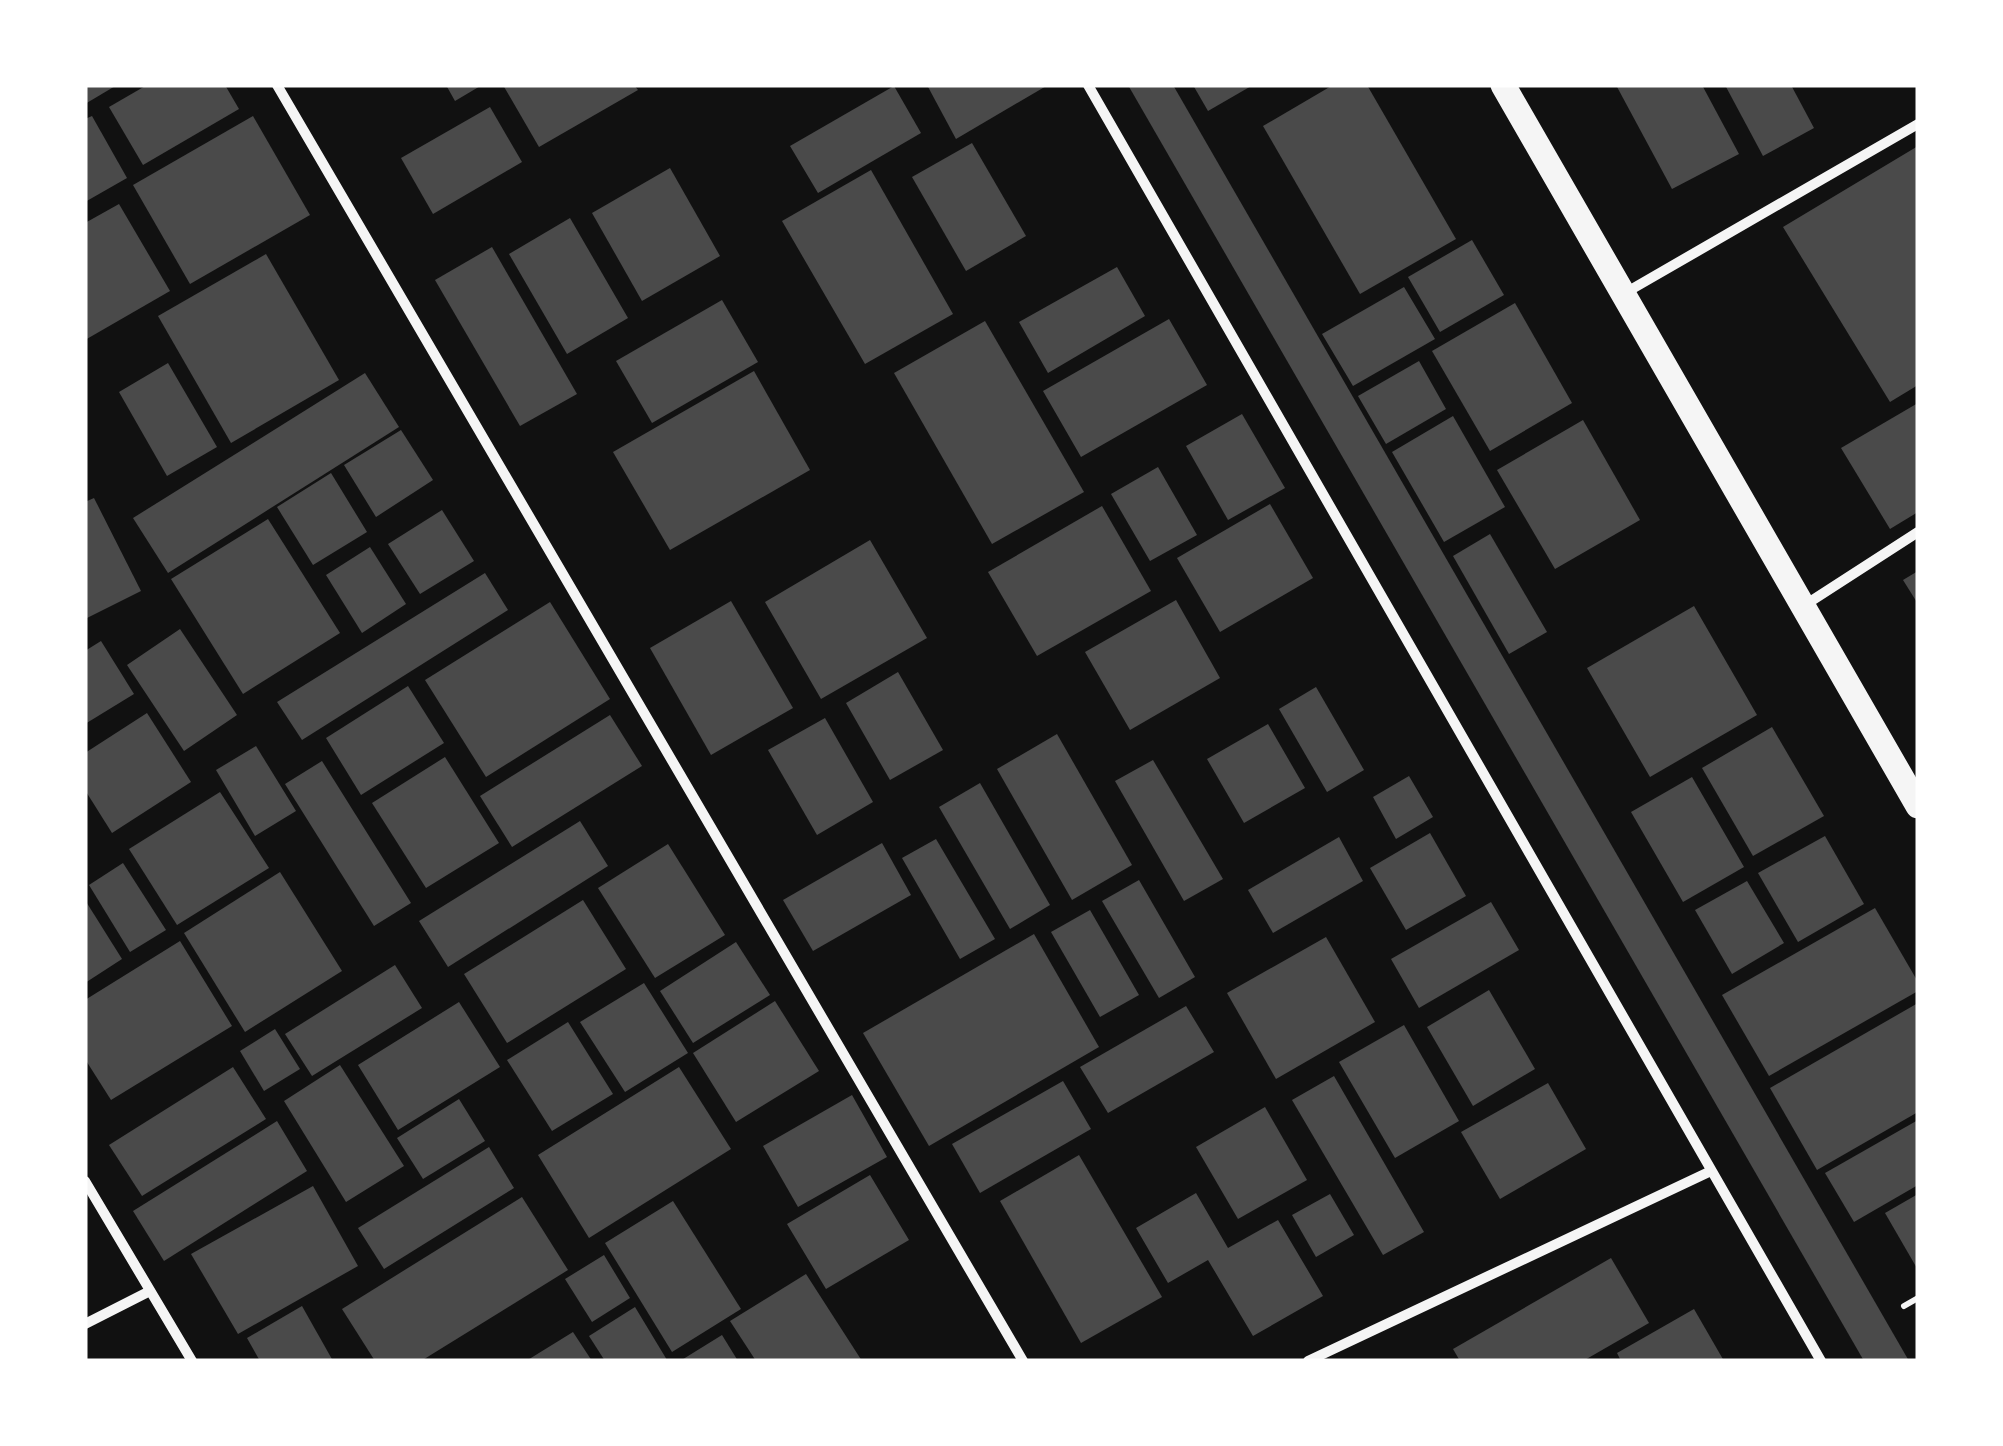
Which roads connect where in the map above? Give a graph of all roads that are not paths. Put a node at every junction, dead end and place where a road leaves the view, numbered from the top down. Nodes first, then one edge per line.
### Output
1 (277, 85) edge
2 (1088, 85) edge
3 (1503, 85) edge
4 (1918, 124) edge
5 (1624, 294) junction
6 (1918, 532) edge
7 (1804, 606) junction
8 (1918, 806) edge
9 (1712, 1171) junction
10 (85, 1181) edge
11 (148, 1292) junction
12 (85, 1324) edge
13 (192, 1361) edge
14 (1023, 1361) edge
15 (1308, 1361) edge
16 (1821, 1361) edge

1 - 14 street
2 - 9 street
3 - 5 main road
4 - 5 street
5 - 7 main road
6 - 7 street
7 - 8 main road
9 - 15 street
9 - 16 street
10 - 11 street
11 - 12 street
11 - 13 street

